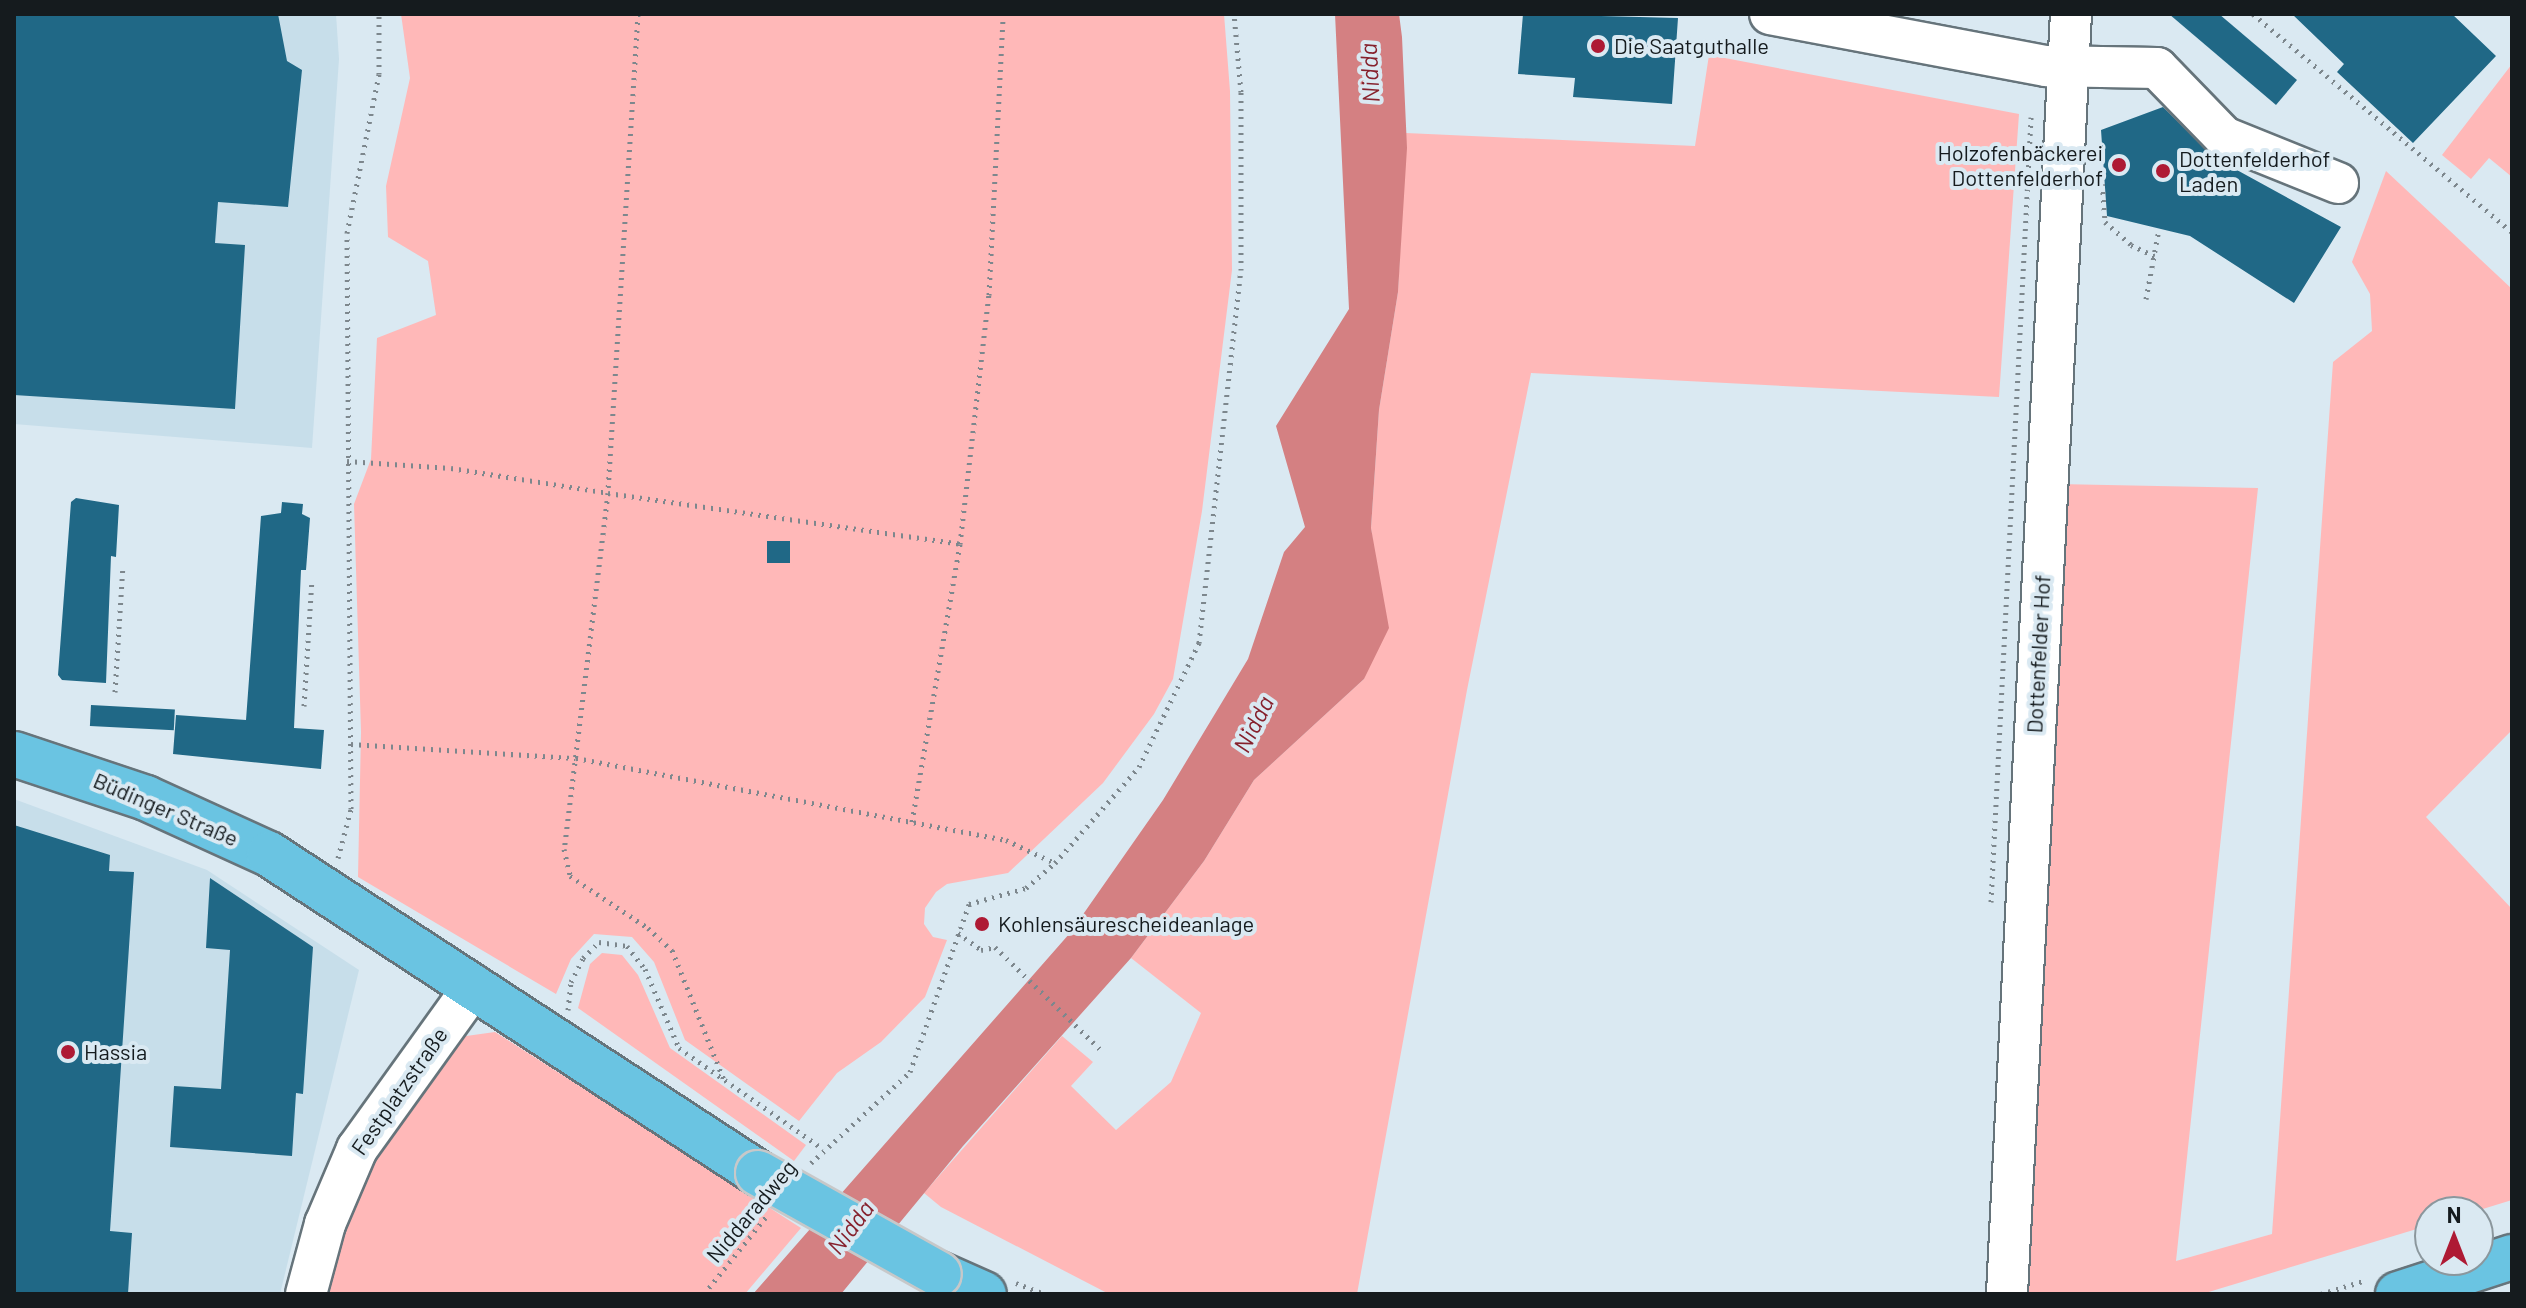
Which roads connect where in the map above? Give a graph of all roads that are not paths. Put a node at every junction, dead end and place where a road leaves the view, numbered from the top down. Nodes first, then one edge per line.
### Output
1 (1770, 14) edge
2 (2071, 14) edge
3 (2057, 67) junction
4 (2338, 183) dead end
5 (14, 754) edge
6 (474, 986) junction
7 (2512, 1257) edge
8 (306, 1294) edge
9 (984, 1294) edge
10 (2007, 1294) edge
11 (2398, 1294) edge

1 - 3 street
2 - 3 street, Dottenfelder Hof
3 - 4 street
3 - 10 street, Dottenfelder Hof
5 - 6 main road, Büdinger Straße
6 - 8 street, Festplatzstraße
6 - 9 main road, Büdinger Straße, bridge
7 - 11 main road

